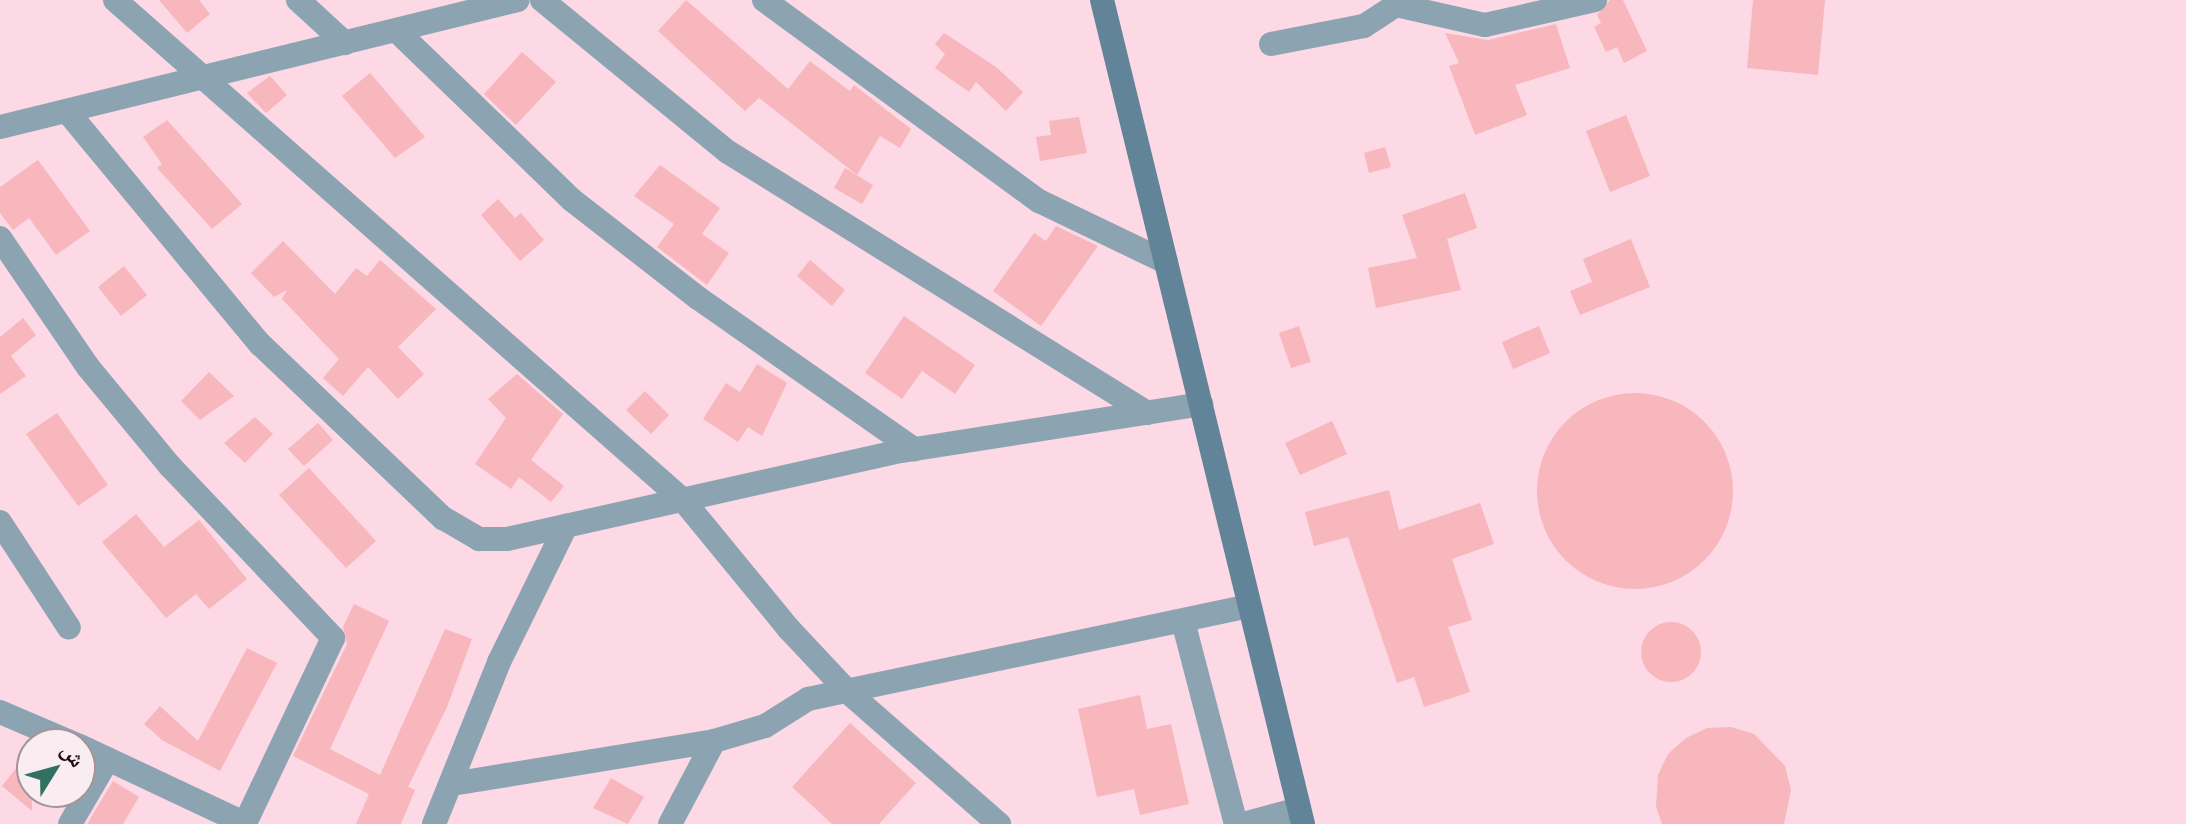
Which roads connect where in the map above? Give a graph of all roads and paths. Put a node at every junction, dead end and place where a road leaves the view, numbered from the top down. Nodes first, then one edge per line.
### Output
1 (115, 0) edge
2 (298, 0) edge
3 (518, 0) edge
4 (542, 0) edge
5 (764, 0) edge
6 (1102, 0) edge
7 (1595, 0) edge
8 (490, 3) edge
9 (397, 31) junction
10 (345, 43) junction
11 (1271, 44) dead end
12 (203, 78) junction
13 (67, 111) junction
14 (0, 127) edge
15 (0, 238) edge
16 (1166, 262) junction
17 (1201, 404) junction
18 (1148, 413) junction
19 (914, 449) junction
20 (683, 500) junction
21 (0, 522) edge
22 (566, 526) junction
23 (1249, 606) junction
24 (1183, 621) junction
25 (69, 628) dead end
26 (848, 692) junction
27 (0, 712) edge
28 (37, 728) edge
29 (714, 741) junction
30 (96, 754) edge
31 (108, 759) junction
32 (452, 784) junction
33 (1301, 816) edge
34 (70, 824) edge
35 (245, 824) edge
36 (434, 824) edge
37 (670, 824) edge
38 (999, 824) edge
39 (1236, 824) edge
40 (1243, 824) edge

1 - 12 street
2 - 10 street
3 - 8 street
4 - 18 street
5 - 16 street
6 - 16 street
7 - 11 street
8 - 9 street
9 - 10 street
9 - 19 street
10 - 12 street
12 - 13 street
12 - 20 street
13 - 14 street
13 - 22 street
15 - 35 street
16 - 17 street
17 - 18 street
17 - 23 street
18 - 19 street
19 - 20 street
20 - 22 street
20 - 26 street
21 - 25 street
22 - 32 street
23 - 24 street
23 - 33 street
24 - 26 street
24 - 39 street
26 - 29 street
26 - 38 street
27 - 28 street
29 - 32 street
29 - 37 street
30 - 31 street
31 - 34 street
31 - 35 street
32 - 36 street
33 - 40 street

